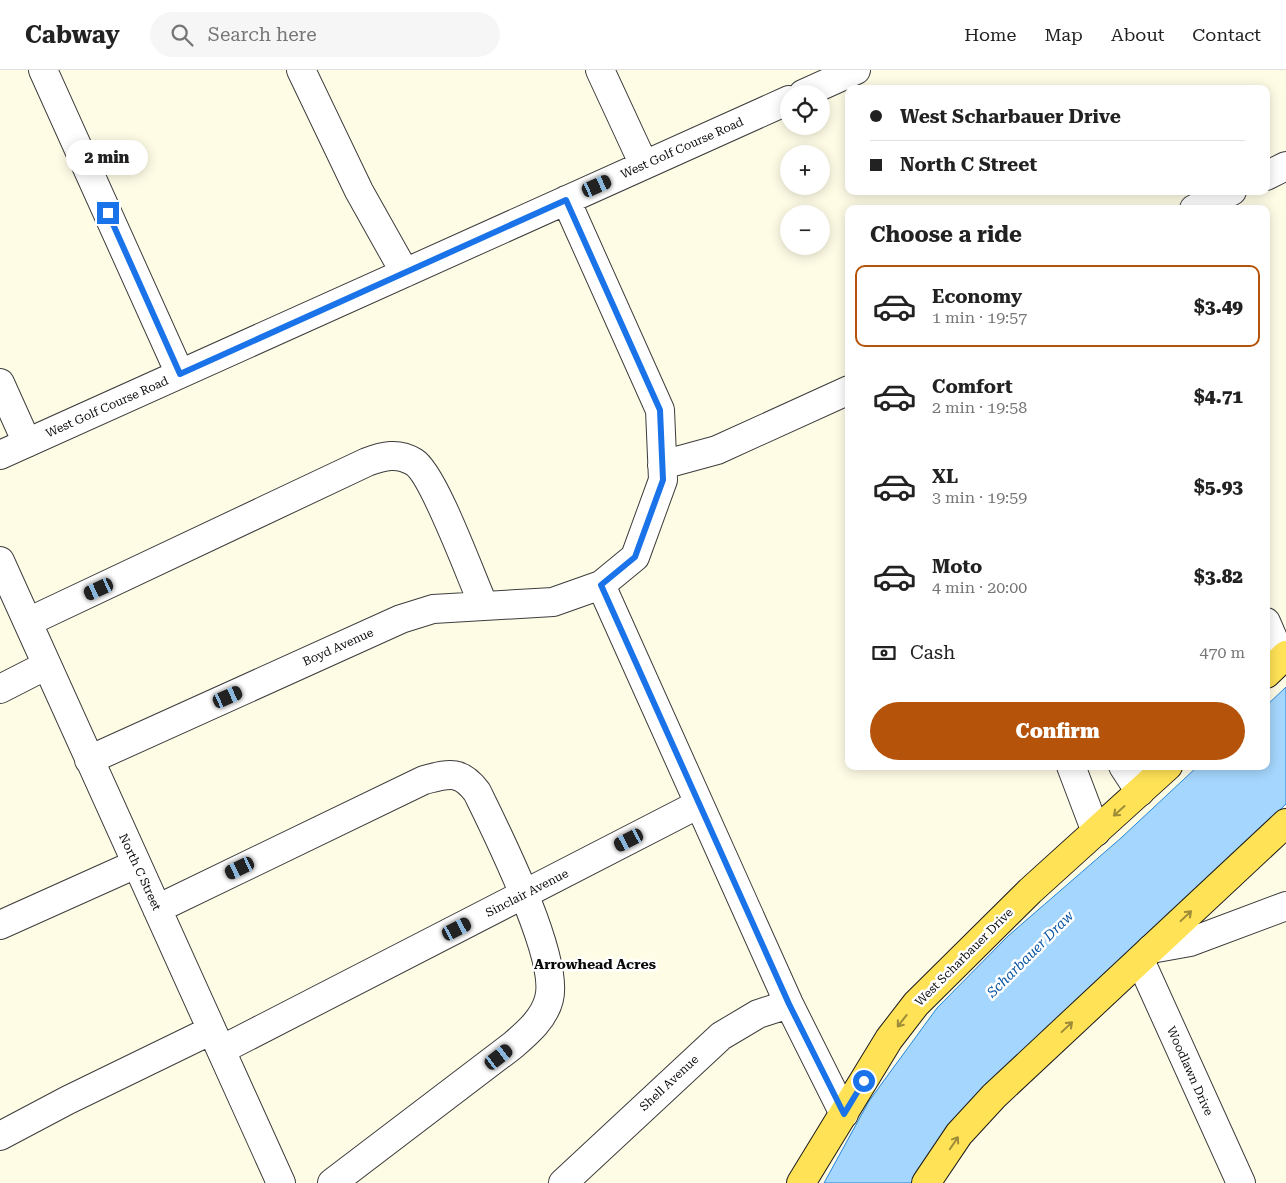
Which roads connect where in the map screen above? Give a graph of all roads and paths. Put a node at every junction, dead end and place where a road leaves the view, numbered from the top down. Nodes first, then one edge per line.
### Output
1 (43, 70) edge
2 (301, 70) edge
3 (600, 70) edge
4 (856, 70) edge
5 (823, 85) edge
6 (780, 104) edge
7 (644, 165) junction
8 (1286, 166) edge
9 (1270, 174) edge
10 (1224, 195) edge
11 (566, 200) junction
12 (1202, 205) edge
13 (405, 273) junction
14 (180, 374) junction
15 (0, 383) edge
16 (845, 392) edge
17 (27, 442) junction
18 (0, 455) edge
19 (662, 465) junction
20 (0, 560) edge
21 (601, 585) junction
22 (484, 606) junction
23 (28, 622) junction
24 (1270, 636) edge
25 (1278, 663) edge
26 (47, 665) junction
27 (0, 689) edge
28 (89, 760) junction
29 (1073, 770) edge
30 (1126, 770) edge
31 (1164, 770) edge
32 (1140, 792) junction
33 (699, 804) junction
34 (1286, 823) edge
35 (1096, 832) junction
36 (136, 864) junction
37 (524, 894) junction
38 (1286, 906) edge
39 (157, 909) junction
40 (0, 925) edge
41 (1145, 954) junction
42 (789, 1004) junction
43 (217, 1040) junction
44 (844, 1114) junction
45 (0, 1136) edge
46 (802, 1180) edge
47 (281, 1183) edge
48 (332, 1183) edge
49 (563, 1183) edge
50 (926, 1183) edge
51 (1241, 1183) edge

1 - 14 street
2 - 13 street
3 - 7 street
4 - 5 street
6 - 7 street, West Golf Course Road
7 - 11 street, West Golf Course Road
8 - 9 street
10 - 12 street
11 - 13 street, West Golf Course Road
11 - 19 street, Boyd Avenue
13 - 14 street, West Golf Course Road
14 - 17 street, West Golf Course Road
15 - 17 street
16 - 19 street
17 - 18 street, West Golf Course Road
19 - 21 street, Boyd Avenue
20 - 23 street, North C Street
21 - 22 street, Boyd Avenue
21 - 33 street
22 - 23 street
22 - 28 street, Boyd Avenue
23 - 26 street, North C Street
24 - 25 street
26 - 27 street
26 - 28 street, North C Street
28 - 36 street, North C Street
29 - 35 street
30 - 32 street
31 - 32 main road, West Scharbauer Drive
32 -> 35 main road, West Scharbauer Drive
33 - 37 street, Sinclair Avenue
33 - 42 street
41 -> 34 main road
35 -> 44 main road, West Scharbauer Drive
36 - 39 street, North C Street
36 - 40 street
37 - 39 street
37 - 43 street, Sinclair Avenue
37 - 48 street
38 - 41 street
39 - 43 street, North C Street
50 -> 41 main road
41 - 51 street, Woodlawn Drive
42 - 44 street
42 - 49 street, Shell Avenue
43 - 45 street, Sinclair Avenue
43 - 47 street, North C Street
44 - 46 main road, West Scharbauer Drive

